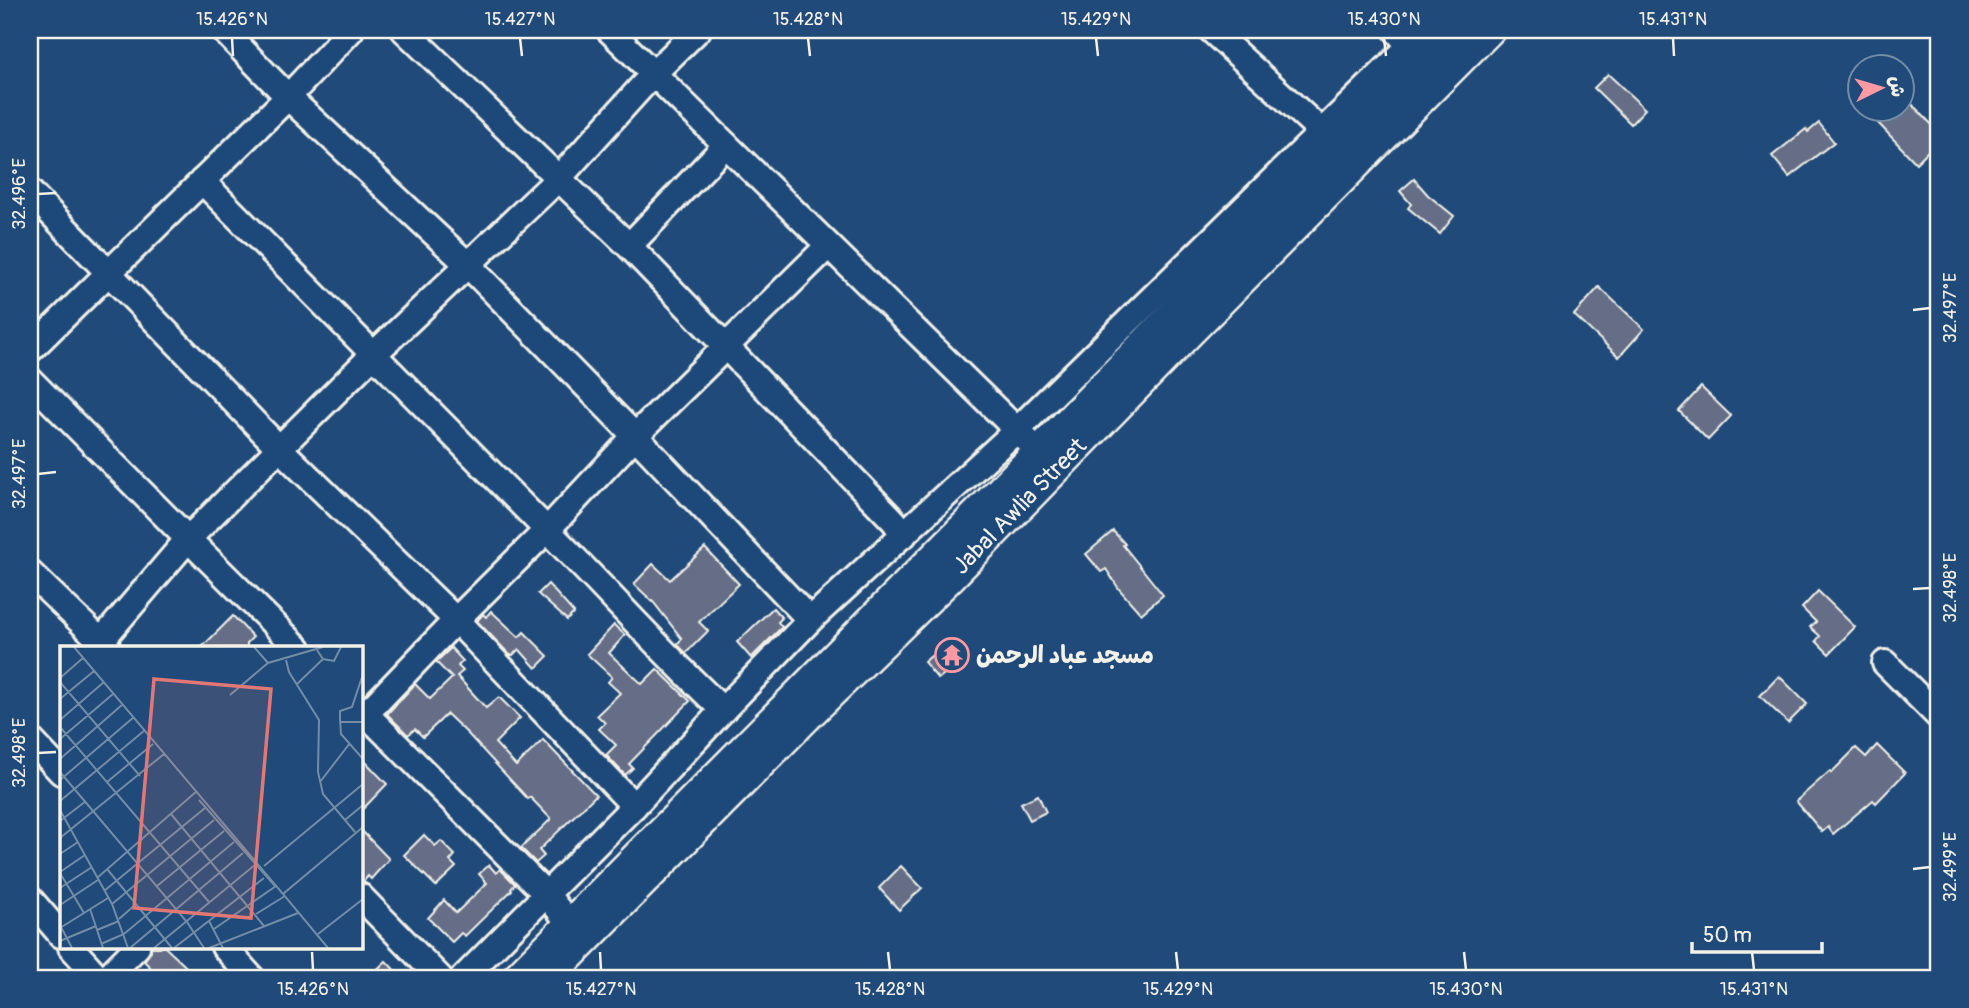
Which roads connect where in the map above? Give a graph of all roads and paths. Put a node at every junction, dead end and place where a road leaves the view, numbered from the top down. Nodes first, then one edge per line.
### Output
1 (223, 30) edge
2 (351, 30) edge
3 (404, 30) edge
4 (608, 30) edge
5 (698, 30) edge
6 (1211, 30) edge
7 (1454, 30) edge
8 (1489, 30) edge
9 (1411, 35) edge
10 (654, 73) junction
11 (288, 97) junction
12 (1329, 140) junction
13 (726, 145) junction
14 (559, 178) junction
15 (202, 181) junction
16 (30, 192) edge
17 (629, 246) junction
18 (828, 246) junction
19 (467, 264) junction
20 (108, 271) junction
21 (727, 347) junction
22 (30, 349) edge
23 (372, 356) junction
24 (30, 380) edge
25 (1017, 430) junction
26 (635, 436) junction
27 (279, 447) junction
28 (1038, 453) junction
29 (547, 530) junction
30 (904, 535) junction
31 (188, 539) junction
32 (30, 573) edge
33 (456, 620) junction
34 (810, 620) junction
35 (105, 644) edge
36 (296, 646) edge
37 (1885, 663) dead end
38 (723, 710) junction
39 (362, 714) edge
40 (1939, 718) edge
41 (30, 738) edge
42 (60, 771) edge
43 (634, 806) junction
44 (547, 895) junction
45 (362, 898) edge
46 (30, 899) edge
47 (570, 924) junction
48 (60, 934) edge
49 (72, 948) edge
50 (136, 948) edge
51 (225, 948) edge
52 (99, 978) edge
53 (106, 978) edge
54 (252, 978) edge
55 (440, 978) edge
56 (463, 978) edge
57 (517, 978) edge
58 (547, 978) edge

1 - 11 street
2 - 11 street
3 - 14 street
4 - 10 street
5 - 10 street
6 - 12 street
7 - 12 main road, Jabal Awlia Street
8 - 58 main road, Jabal Awlia Street
9 - 12 street
10 - 13 street
10 - 14 street
11 - 15 street
11 - 19 street
12 - 25 street
12 - 28 main road, Jabal Awlia Street
13 - 17 street
13 - 18 street
14 - 17 street
14 - 19 street
15 - 20 street
15 - 23 street
16 - 20 street
17 - 21 street
18 - 21 street
18 - 25 street
19 - 23 street
19 - 26 street
20 - 22 street
20 - 27 street
21 - 26 street
21 - 30 street
23 - 27 street
23 - 29 street
24 - 31 street
25 - 28 street
25 - 30 street
26 - 29 street
26 - 34 street
27 - 31 street
27 - 33 street
28 - 47 main road, Jabal Awlia Street
29 - 33 street
29 - 38 street
30 - 34 street
31 - 35 street
31 - 36 street
32 - 35 street
33 - 39 street
33 - 43 street
34 - 38 street
37 - 40 street
38 - 43 street
39 - 44 street
41 - 42 street
43 - 44 street
44 - 47 street
44 - 56 street
45 - 55 street
46 - 48 street
47 - 57 main road, Jabal Awlia Street
49 - 52 street
50 - 53 street
51 - 54 street

